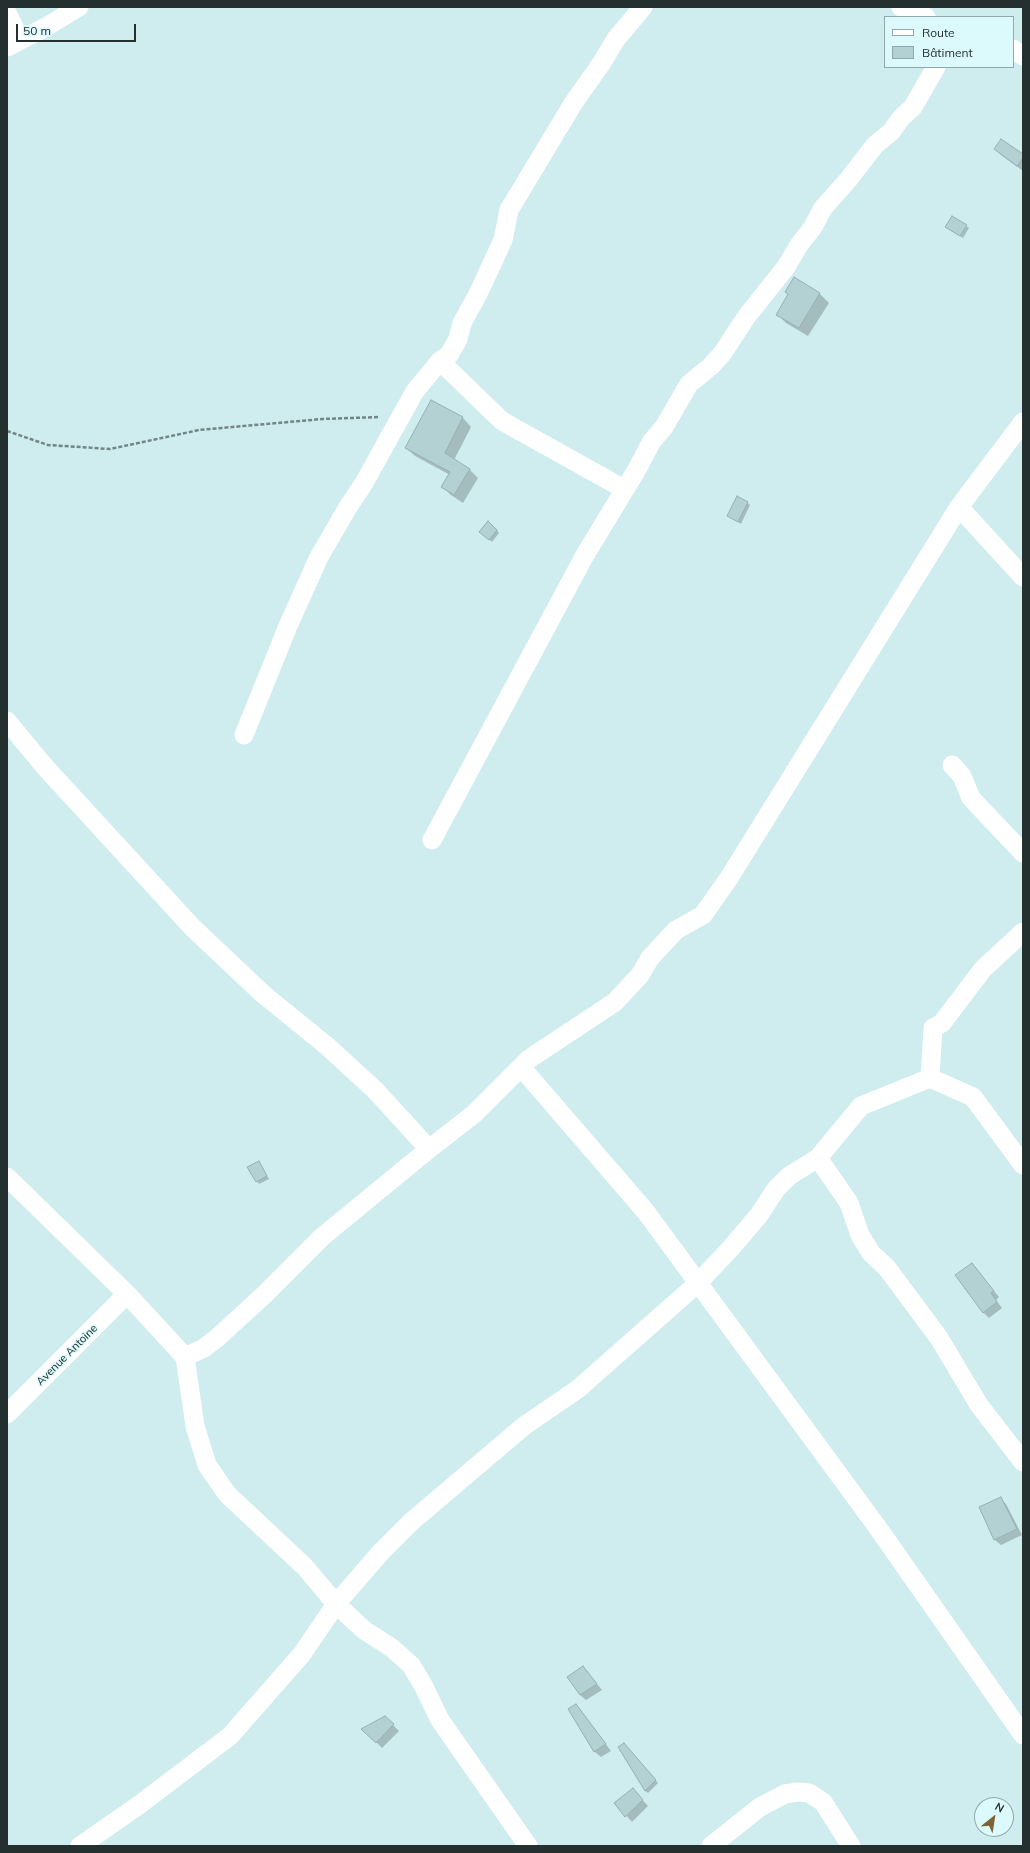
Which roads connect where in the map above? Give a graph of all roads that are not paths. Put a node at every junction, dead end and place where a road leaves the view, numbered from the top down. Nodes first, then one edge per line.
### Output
1 (79, 7) edge
2 (643, 7) edge
3 (901, 7) edge
4 (7, 13) edge
5 (924, 16) edge
6 (14, 43) edge
7 (1014, 50) edge
8 (1023, 56) edge
9 (935, 68) edge
10 (440, 361) junction
11 (1023, 422) edge
12 (624, 489) junction
13 (959, 507) junction
14 (1023, 577) edge
15 (7, 721) edge
16 (244, 735) dead end
17 (952, 766) dead end
18 (432, 840) dead end
19 (1023, 853) edge
20 (1023, 932) edge
21 (521, 1067) junction
22 (930, 1078) junction
23 (429, 1148) junction
24 (818, 1158) junction
25 (1023, 1165) edge
26 (7, 1177) edge
27 (698, 1283) junction
28 (127, 1294) junction
29 (185, 1357) junction
30 (7, 1414) edge
31 (1023, 1462) edge
32 (336, 1604) junction
33 (1023, 1735) edge
34 (80, 1846) edge
35 (528, 1846) edge
36 (711, 1846) edge
37 (851, 1846) edge

1 - 6 street
2 - 10 street
3 - 5 street
4 - 6 street
7 - 8 street
9 - 12 street
10 - 12 street
10 - 16 street
11 - 13 street
12 - 18 street
13 - 14 street
13 - 21 street
15 - 23 street
17 - 19 street
20 - 22 street
21 - 23 street
21 - 27 street
22 - 24 street
22 - 25 street
23 - 29 street
24 - 27 street
24 - 31 street
26 - 28 street
27 - 32 street
27 - 33 street
28 - 29 street
28 - 30 street, Avenue Antoine
29 - 32 street
32 - 34 street
32 - 35 street
36 - 37 street

